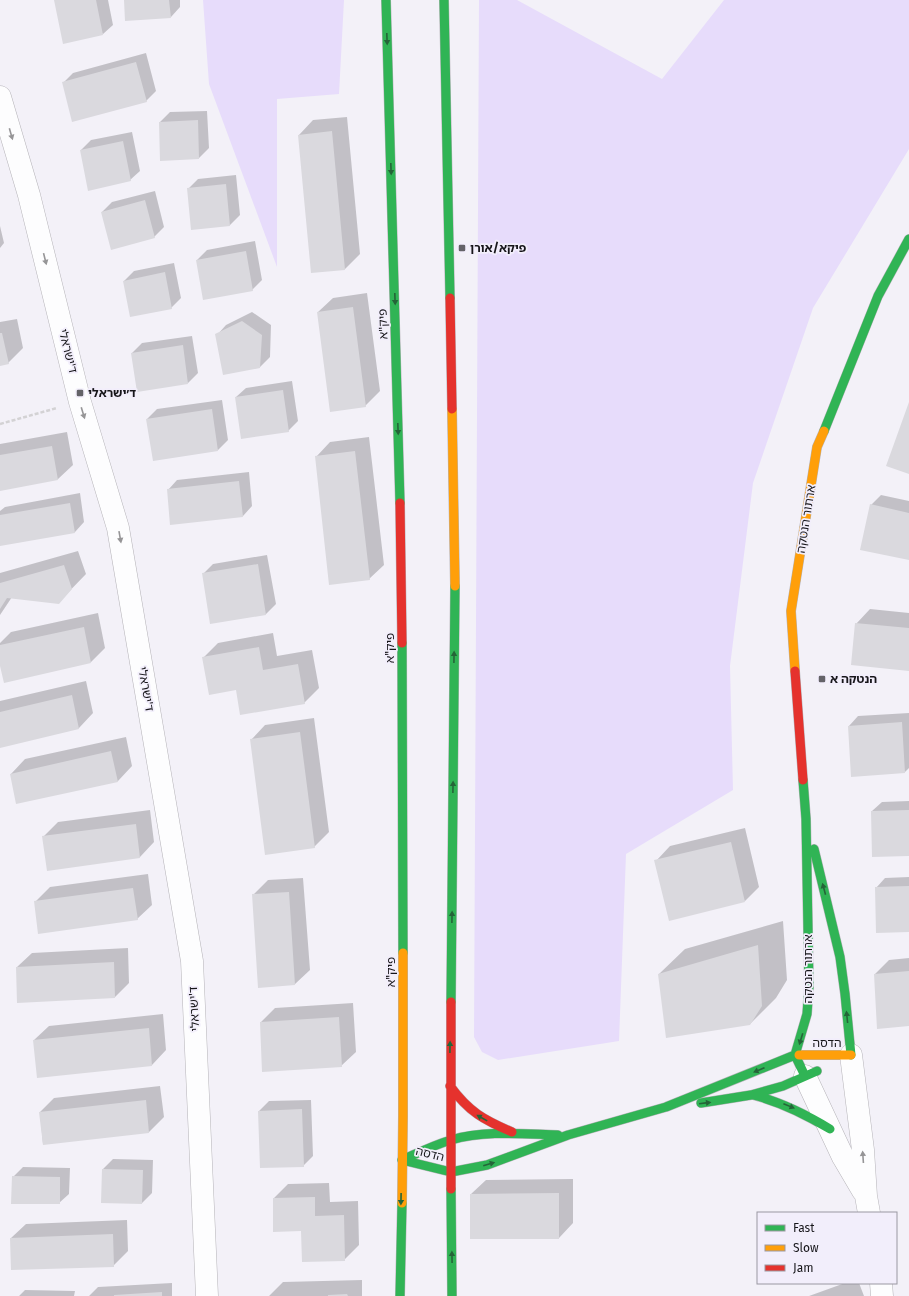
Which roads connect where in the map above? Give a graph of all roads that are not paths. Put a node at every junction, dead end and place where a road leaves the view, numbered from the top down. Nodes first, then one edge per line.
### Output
1 (386, 0) edge
2 (444, 0) edge
3 (451, 0) edge
4 (445, 13) junction
5 (0, 97) edge
6 (909, 239) edge
7 (806, 819) junction
8 (795, 1055) junction
9 (851, 1055) junction
10 (805, 1076) junction
11 (450, 1086) junction
12 (751, 1095) junction
13 (666, 1107) junction
14 (830, 1129) junction
15 (517, 1134) junction
16 (568, 1135) junction
17 (451, 1140) junction
18 (402, 1160) junction
19 (451, 1172) junction
20 (867, 1204) edge
21 (880, 1284) edge
22 (207, 1296) edge
23 (400, 1296) edge
24 (452, 1296) edge
25 (882, 1296) edge

1 -> 18 main road, פיק"א
2 - 4 main road
3 - 4 main road
11 -> 4 main road
5 -> 22 street, ד'ישראלי
6 - 7 main road, ארתור הנטקה
7 -> 8 main road, ארתור הנטקה
9 -> 7 main road, ארתור הנטקה
8 - 9 main road, הדסה
8 - 10 main road, ארתור הנטקה
8 -> 13 main road, הדסה
9 - 10 main road, הדסה
20 -> 9 street, ארתור הנטקה
10 - 12 main road, הדסה
10 - 14 street, ארתור הנטקה
15 -> 11 main road
11 - 17 main road
13 -> 12 main road, הדסה
12 -> 14 main road
13 - 16 main road, הדסה
14 - 20 street, ארתור הנטקה
15 - 16 main road, הדסה
15 - 17 main road, הדסה
19 -> 16 main road, הדסה
17 - 18 main road, הדסה
17 - 19 main road
18 - 19 main road, הדסה
18 -> 23 main road, פיק"א
24 -> 19 main road
21 - 25 street

